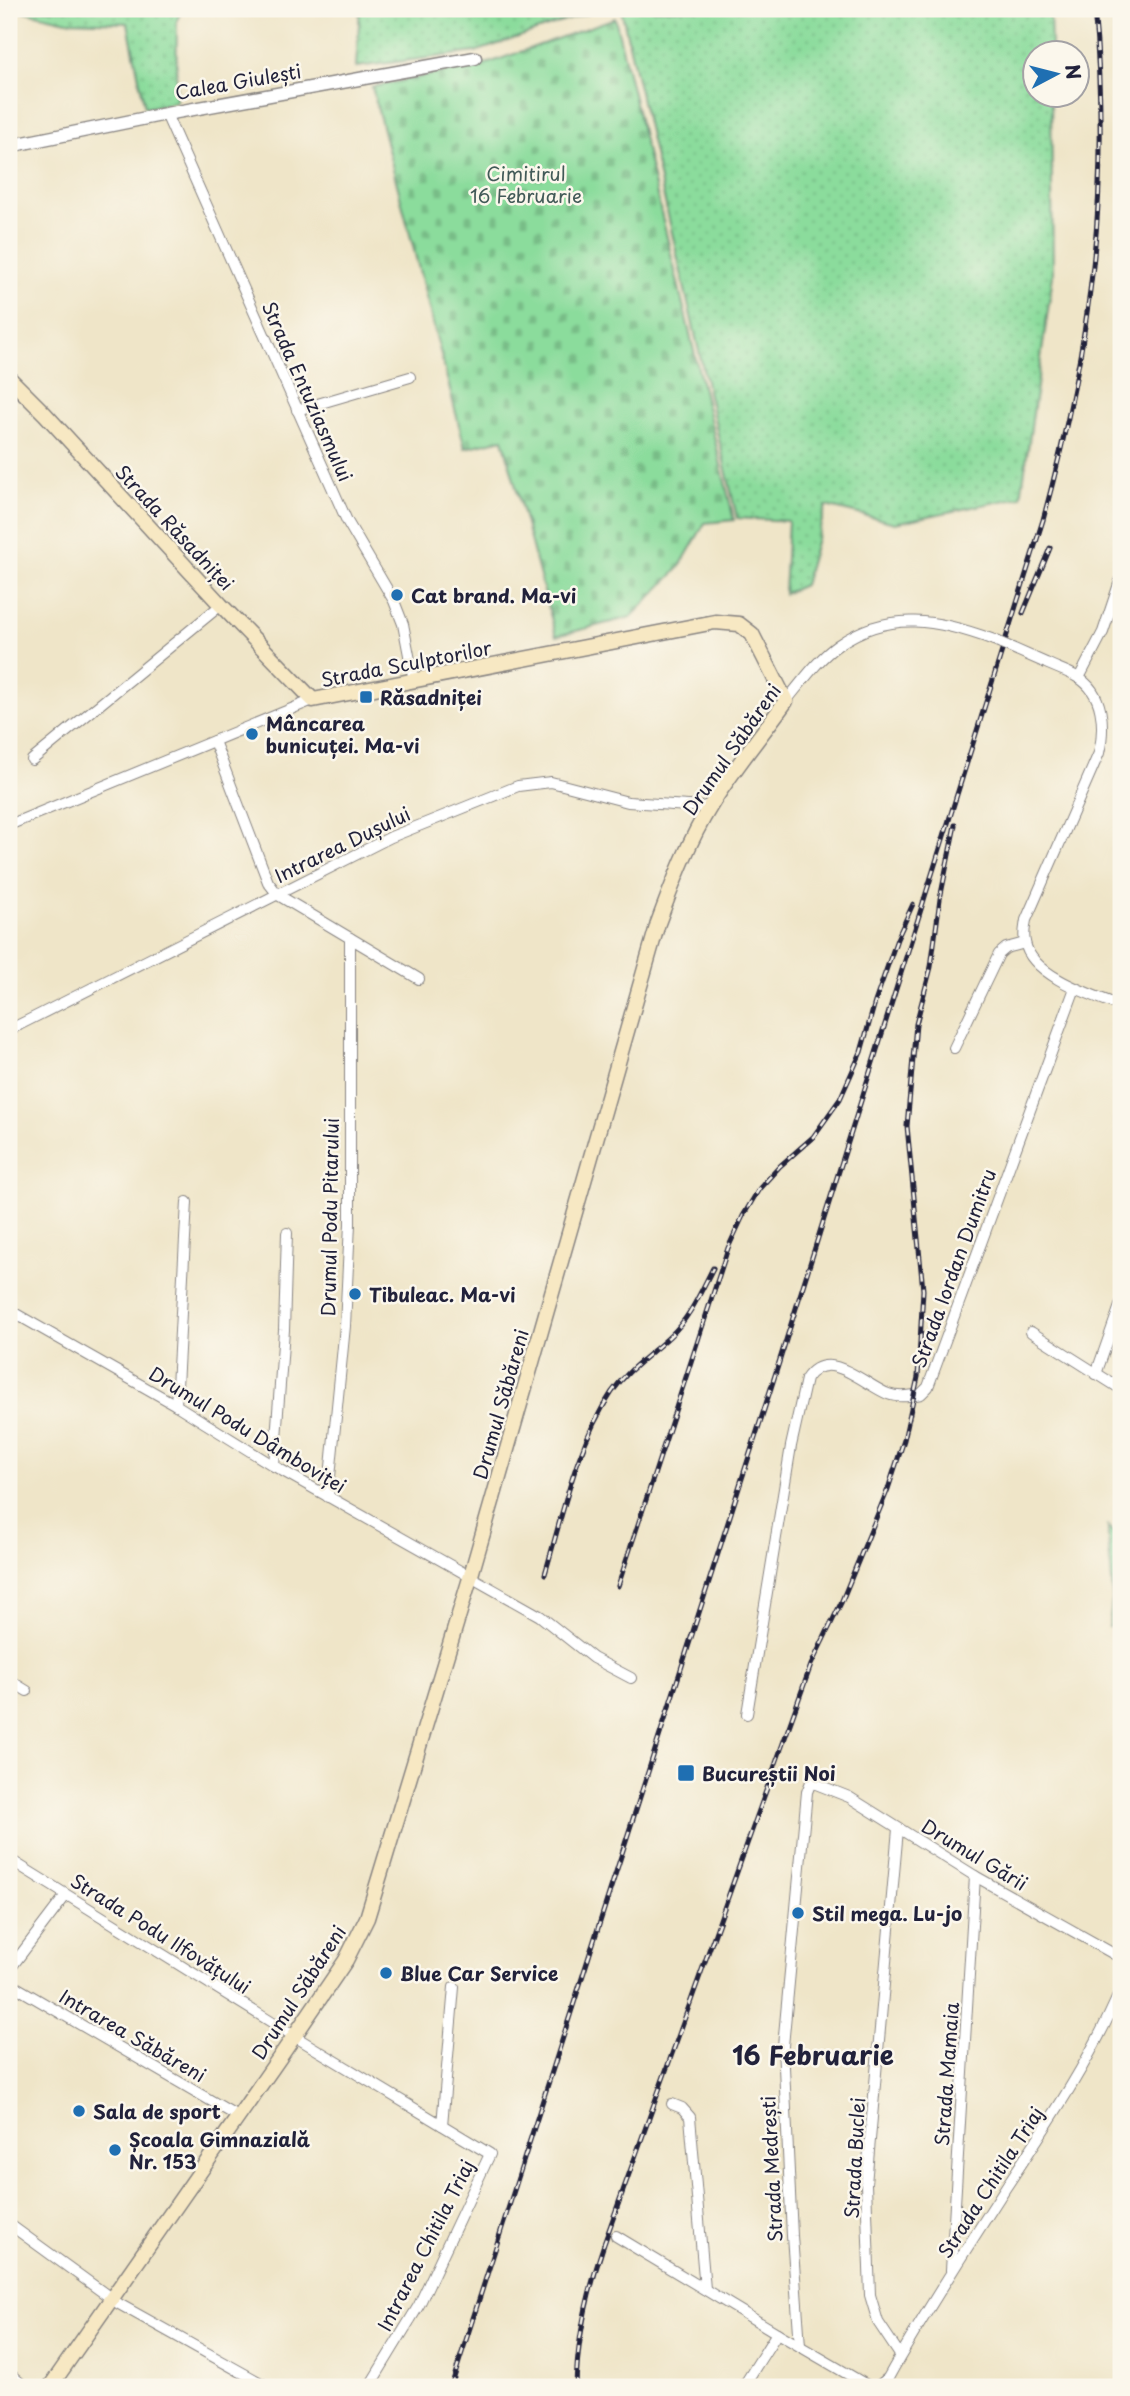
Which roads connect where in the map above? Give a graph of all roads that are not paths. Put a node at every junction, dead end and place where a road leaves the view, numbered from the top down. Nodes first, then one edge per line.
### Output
1 (475, 58) dead end
2 (166, 114) junction
3 (9, 146) edge
4 (410, 377) dead end
5 (9, 378) edge
6 (297, 410) junction
7 (1121, 578) edge
8 (221, 605) junction
9 (1079, 678) junction
10 (414, 681) junction
11 (313, 700) junction
12 (786, 701) junction
13 (214, 741) junction
14 (32, 760) dead end
15 (712, 804) junction
16 (9, 825) edge
17 (278, 895) junction
18 (350, 938) junction
19 (1025, 943) junction
20 (419, 979) dead end
21 (1076, 988) junction
22 (1121, 1006) edge
23 (9, 1030) edge
24 (954, 1048) dead end
25 (187, 1202) dead end
26 (287, 1233) dead end
27 (1121, 1303) edge
28 (9, 1310) edge
29 (1031, 1332) dead end
30 (1096, 1374) junction
31 (1121, 1390) edge
32 (176, 1405) junction
33 (274, 1466) junction
34 (328, 1497) junction
35 (471, 1575) junction
36 (631, 1678) dead end
37 (9, 1680) edge
38 (27, 1690) dead end
39 (747, 1714) dead end
40 (811, 1782) joint
41 (898, 1829) junction
42 (9, 1859) edge
43 (975, 1876) junction
44 (66, 1895) junction
45 (1121, 1958) edge
46 (9, 1970) edge
47 (9, 1983) edge
48 (454, 1987) dead end
49 (1121, 1989) edge
50 (294, 2036) junction
51 (672, 2104) dead end
52 (239, 2117) junction
53 (442, 2125) junction
54 (490, 2154) joint
55 (9, 2224) edge
56 (616, 2236) dead end
57 (951, 2273) junction
58 (705, 2289) junction
59 (110, 2299) junction
60 (777, 2333) junction
61 (800, 2346) junction
62 (900, 2356) junction
63 (9, 2373) edge
64 (25, 2387) edge
65 (50, 2387) edge
66 (268, 2387) edge
67 (369, 2387) edge
68 (743, 2387) edge
69 (870, 2387) edge
70 (877, 2387) edge

1 - 2 street, Calea Giulești
2 - 3 street, Calea Giulești
2 - 6 street, Strada Entuziasmului
4 - 6 street
5 - 8 main road, Strada Răsadniței
6 - 10 street, Strada Entuziasmului
7 - 9 street
8 - 11 main road, Strada Răsadniței
8 - 14 street
9 - 12 street, Drumul Săbăreni, bridge
9 - 19 street
10 - 11 main road, Strada Sculptorilor
10 - 12 main road, Strada Sculptorilor
11 - 13 street, Strada Sculptorilor
12 - 15 main road, Drumul Săbăreni
13 - 16 street, Strada Sculptorilor
13 - 17 street
15 - 17 street, Intrarea Dușului
15 - 35 main road, Drumul Săbăreni
17 - 18 street
17 - 23 street, Intrarea Dușului
18 - 20 street
18 - 34 street, Drumul Podu Pitarului
19 - 21 street
19 - 24 street
21 - 22 street
21 - 39 street, Strada Iordan Dumitru
25 - 32 street
26 - 33 street
27 - 30 street
28 - 32 street, Drumul Podu Dâmboviței
29 - 30 street
30 - 31 street
32 - 33 street, Drumul Podu Dâmboviței
33 - 34 street, Drumul Podu Dâmboviței
34 - 35 street, Drumul Podu Dâmboviței
35 - 36 street
35 - 50 main road, Drumul Săbăreni
37 - 38 street
40 - 41 street, Drumul Gării
40 - 61 street, Strada Medrești
41 - 43 street, Drumul Gării
41 - 62 street, Strada Buclei
42 - 44 street, Strada Podu Ilfovățului
43 - 45 street, Drumul Gării
43 - 57 street, Strada Mamaia
44 - 46 street
44 - 50 street, Strada Podu Ilfovățului
47 - 52 street, Intrarea Săbăreni
48 - 53 street
49 - 57 street, Strada Chitila Triaj
50 - 52 main road, Drumul Săbăreni
50 - 53 street, Strada Podu Ilfovățului
51 - 58 street
52 - 59 main road, Drumul Săbăreni
53 - 54 street, Strada Podu Ilfovățului
54 - 67 street, Intrarea Chitila Triaj
55 - 59 street
56 - 58 street
57 - 62 street, Strada Chitila Triaj
58 - 60 street
59 - 65 main road, Drumul Săbăreni
59 - 66 street
60 - 61 street
60 - 68 street
61 - 69 street
62 - 70 street, Strada Chitila Triaj
63 - 64 street

